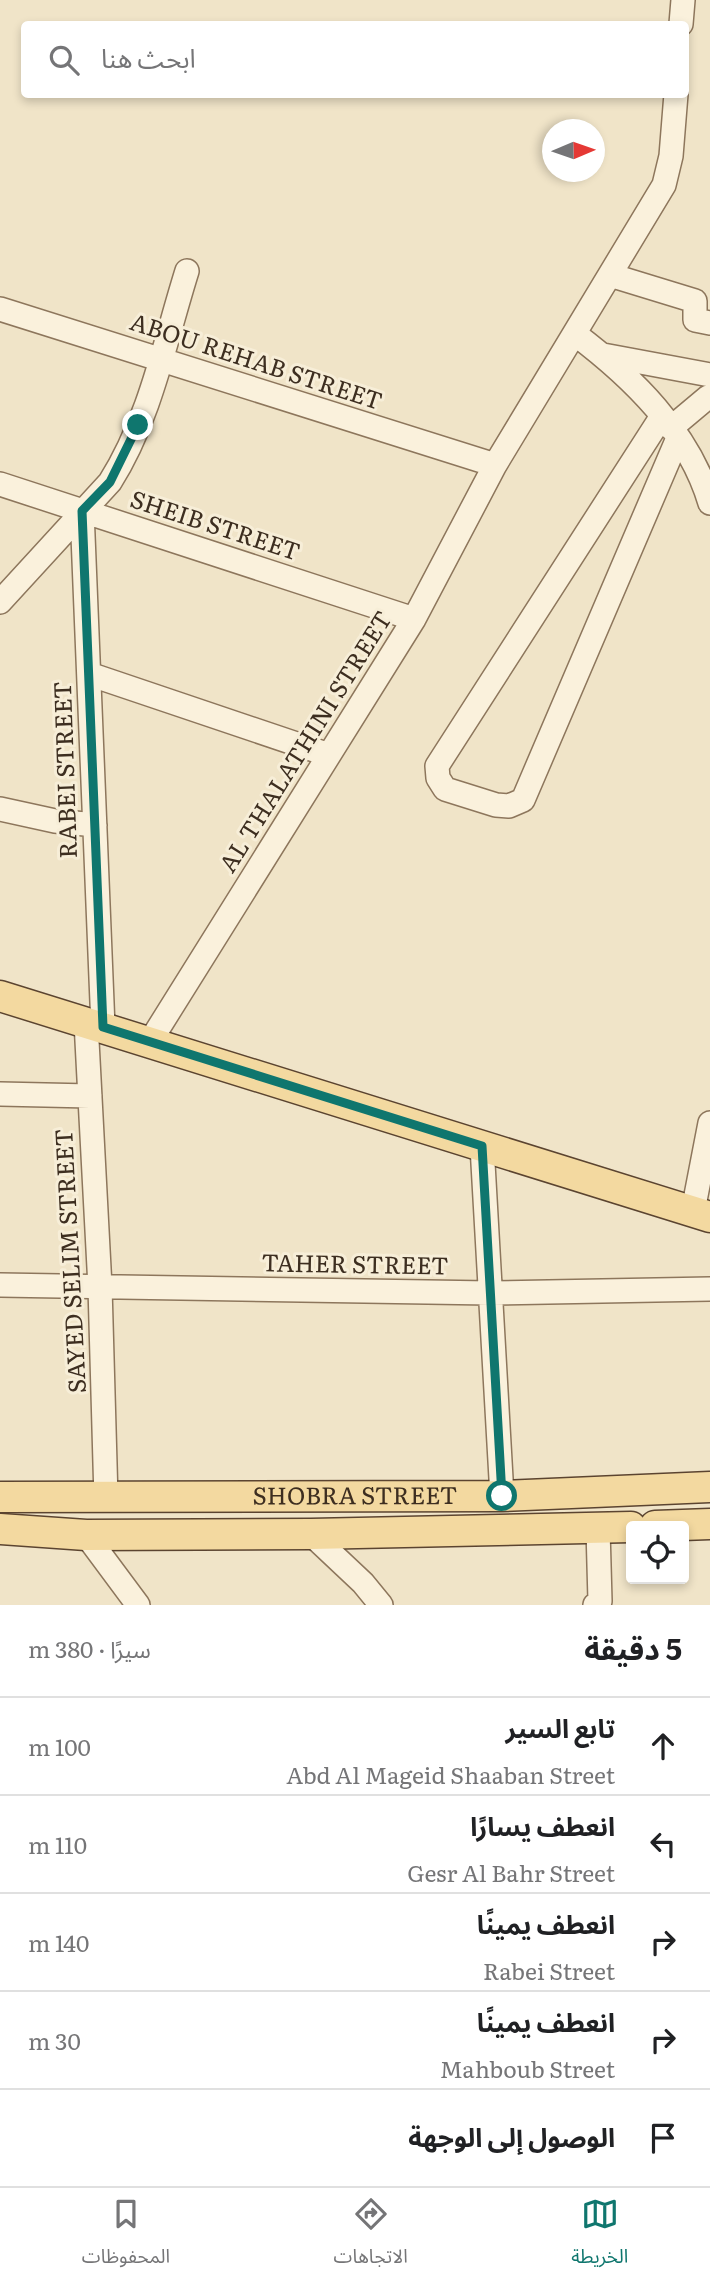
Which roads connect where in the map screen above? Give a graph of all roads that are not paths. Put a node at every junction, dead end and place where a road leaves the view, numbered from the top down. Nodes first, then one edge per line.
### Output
1 (683, 0) edge
2 (681, 21) edge
3 (676, 98) edge
4 (187, 271) dead end
5 (610, 275) junction
6 (0, 309) edge
7 (710, 323) edge
8 (575, 334) junction
9 (602, 355) junction
10 (159, 359) junction
11 (709, 390) edge
12 (670, 428) junction
13 (495, 465) junction
14 (0, 484) edge
15 (708, 488) edge
16 (82, 511) junction
17 (0, 602) edge
18 (414, 619) junction
19 (89, 674) junction
20 (329, 755) junction
21 (0, 808) edge
22 (95, 825) junction
23 (0, 996) edge
24 (94, 1024) junction
25 (151, 1040) junction
26 (0, 1094) edge
27 (90, 1096) junction
28 (710, 1123) edge
29 (482, 1146) junction
30 (701, 1214) edge
31 (0, 1285) edge
32 (100, 1287) junction
33 (710, 1289) edge
34 (491, 1293) junction
35 (710, 1487) edge
36 (502, 1496) junction
37 (0, 1497) edge
38 (106, 1499) junction
39 (710, 1524) edge
40 (689, 1525) edge
41 (626, 1527) edge
42 (0, 1529) edge
43 (598, 1529) junction
44 (311, 1534) junction
45 (86, 1535) junction
46 (599, 1604) edge
47 (138, 1605) edge
48 (381, 1605) edge

1 - 2 street
3 - 5 street, AL THALATHINI STREET
4 - 10 street
5 - 7 street
5 - 8 street, AL THALATHINI STREET
6 - 10 street, ABOU REHAB STREET
8 - 9 street
8 - 13 street, AL THALATHINI STREET
9 - 11 street
9 - 12 street
10 - 13 street, ABOU REHAB STREET
10 - 16 street
11 - 12 street
12 - 12 street
12 - 15 street
13 - 18 street, AL THALATHINI STREET
14 - 16 street, SHEIB STREET
16 - 17 street
16 - 18 street, SHEIB STREET
16 - 19 street, RABEI STREET
18 - 20 street, AL THALATHINI STREET
19 - 20 street
19 - 22 street, RABEI STREET
20 - 25 street, AL THALATHINI STREET
21 - 22 street
22 - 24 street, RABEI STREET
23 - 24 main road
24 - 25 main road
24 - 27 street, SAYED SELIM STREET
25 - 29 main road
26 - 27 street
27 - 32 street, SAYED SELIM STREET
28 - 30 street
29 - 30 main road
29 - 34 street
31 - 32 street, TAHER STREET
32 - 34 street, TAHER STREET
32 - 38 street, SAYED SELIM STREET
33 - 34 street, TAHER STREET
34 - 36 street
35 - 36 main road, SHOBRA STREET
36 - 38 main road, SHOBRA STREET
37 - 38 main road, SHOBRA STREET
39 - 40 main road
41 - 43 main road, SHOBRA STREET
42 - 45 main road, SHOBRA STREET
43 - 44 main road, SHOBRA STREET
43 - 46 street
44 - 45 main road, SHOBRA STREET
44 - 48 street
45 - 47 street

